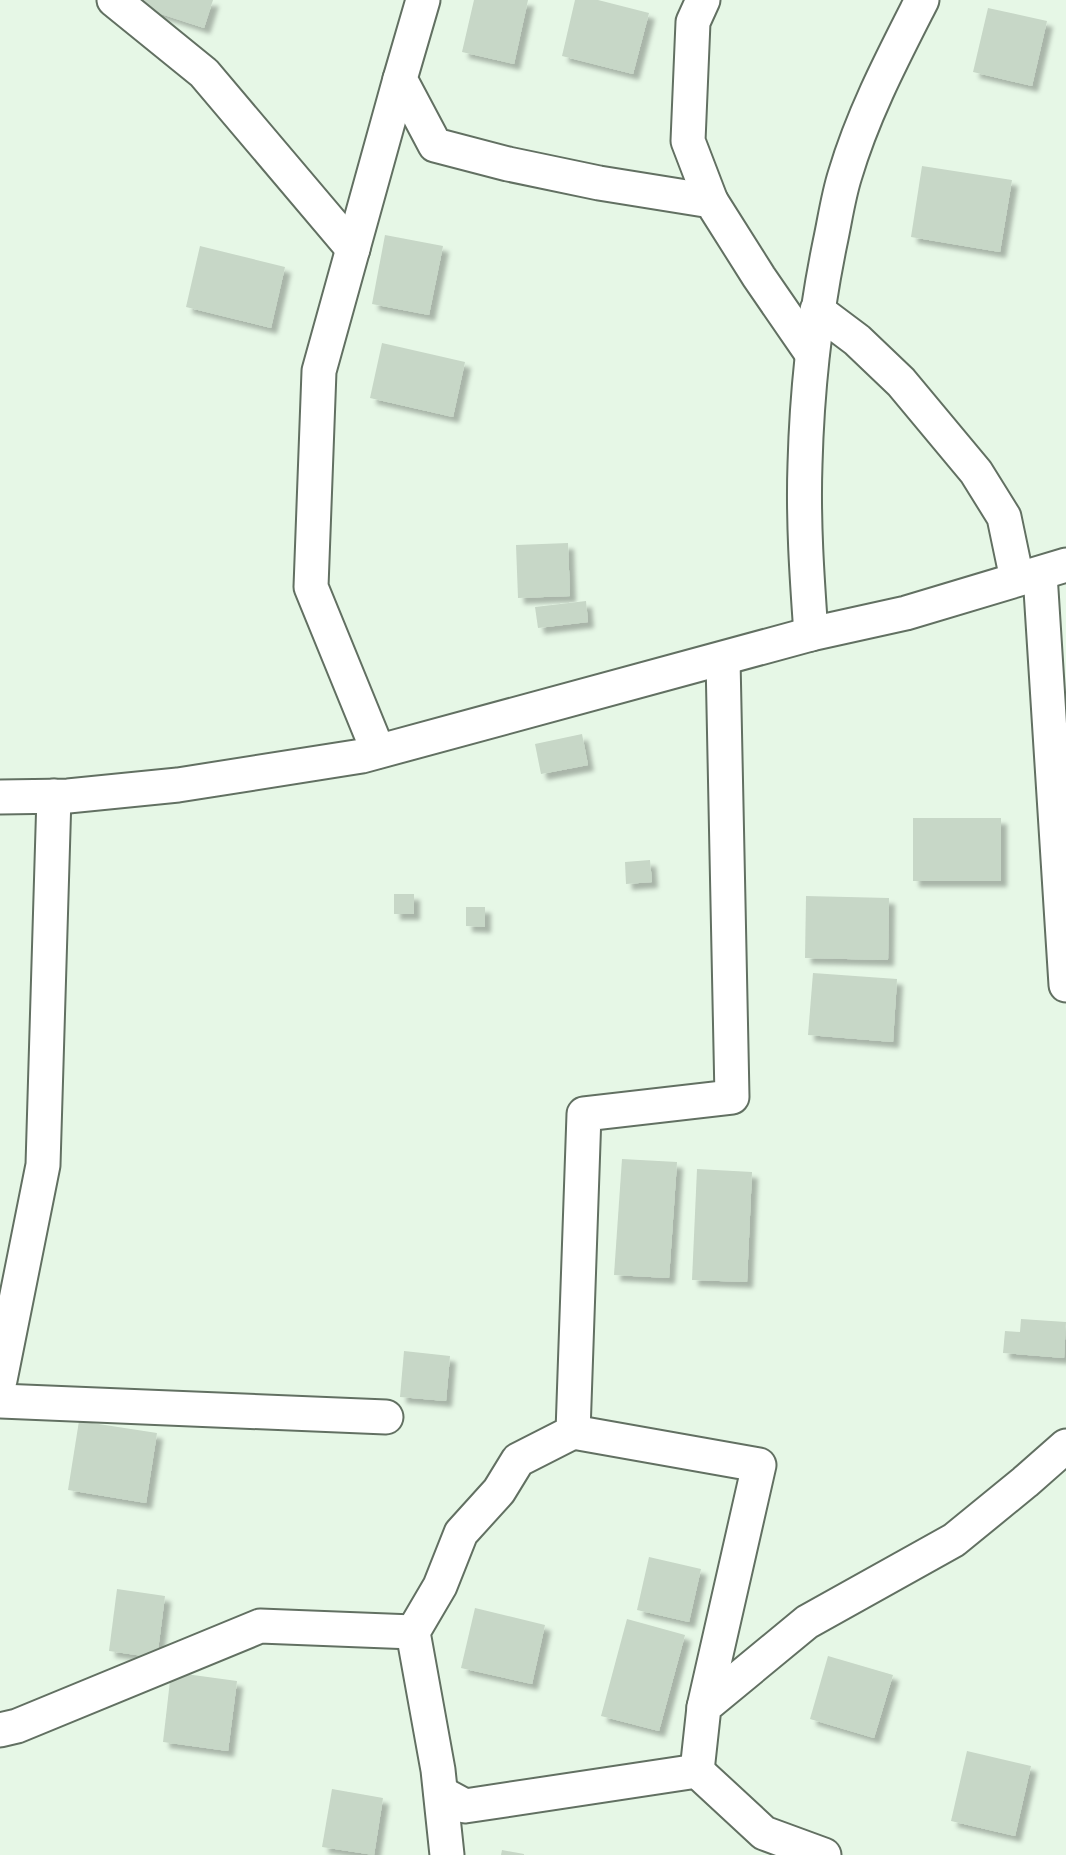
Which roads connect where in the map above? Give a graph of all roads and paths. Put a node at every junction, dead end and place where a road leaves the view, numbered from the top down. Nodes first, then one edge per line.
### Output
1 (114, 0) edge
2 (423, 0) edge
3 (703, 0) edge
4 (922, 0) edge
5 (400, 79) junction
6 (710, 201) junction
7 (353, 248) junction
8 (759, 277) junction
9 (818, 303) junction
10 (812, 354) junction
11 (1041, 573) edge
12 (811, 634) junction
13 (723, 659) junction
14 (378, 751) junction
15 (54, 796) junction
16 (0, 797) edge
17 (1066, 985) edge
18 (0, 1380) edge
19 (0, 1401) edge
20 (386, 1417) dead end
21 (573, 1432) junction
22 (1066, 1446) edge
23 (413, 1632) junction
24 (704, 1707) junction
25 (0, 1730) edge
26 (697, 1771) junction
27 (441, 1793) junction
28 (447, 1855) edge
29 (824, 1855) edge

1 - 7 street
2 - 5 street
3 - 6 street
4 - 9 street
5 - 6 street
5 - 7 street
6 - 8 street
7 - 14 street
8 - 9 street
8 - 10 street
9 - 10 street
9 - 11 street
10 - 12 street
11 - 12 street
11 - 17 street
12 - 13 street
13 - 14 street
13 - 21 street
14 - 15 street
15 - 16 street
15 - 18 street
19 - 20 street
21 - 23 street
21 - 24 street
22 - 24 street
23 - 25 street
23 - 27 street
24 - 26 street
26 - 27 street
26 - 29 street
27 - 28 street

